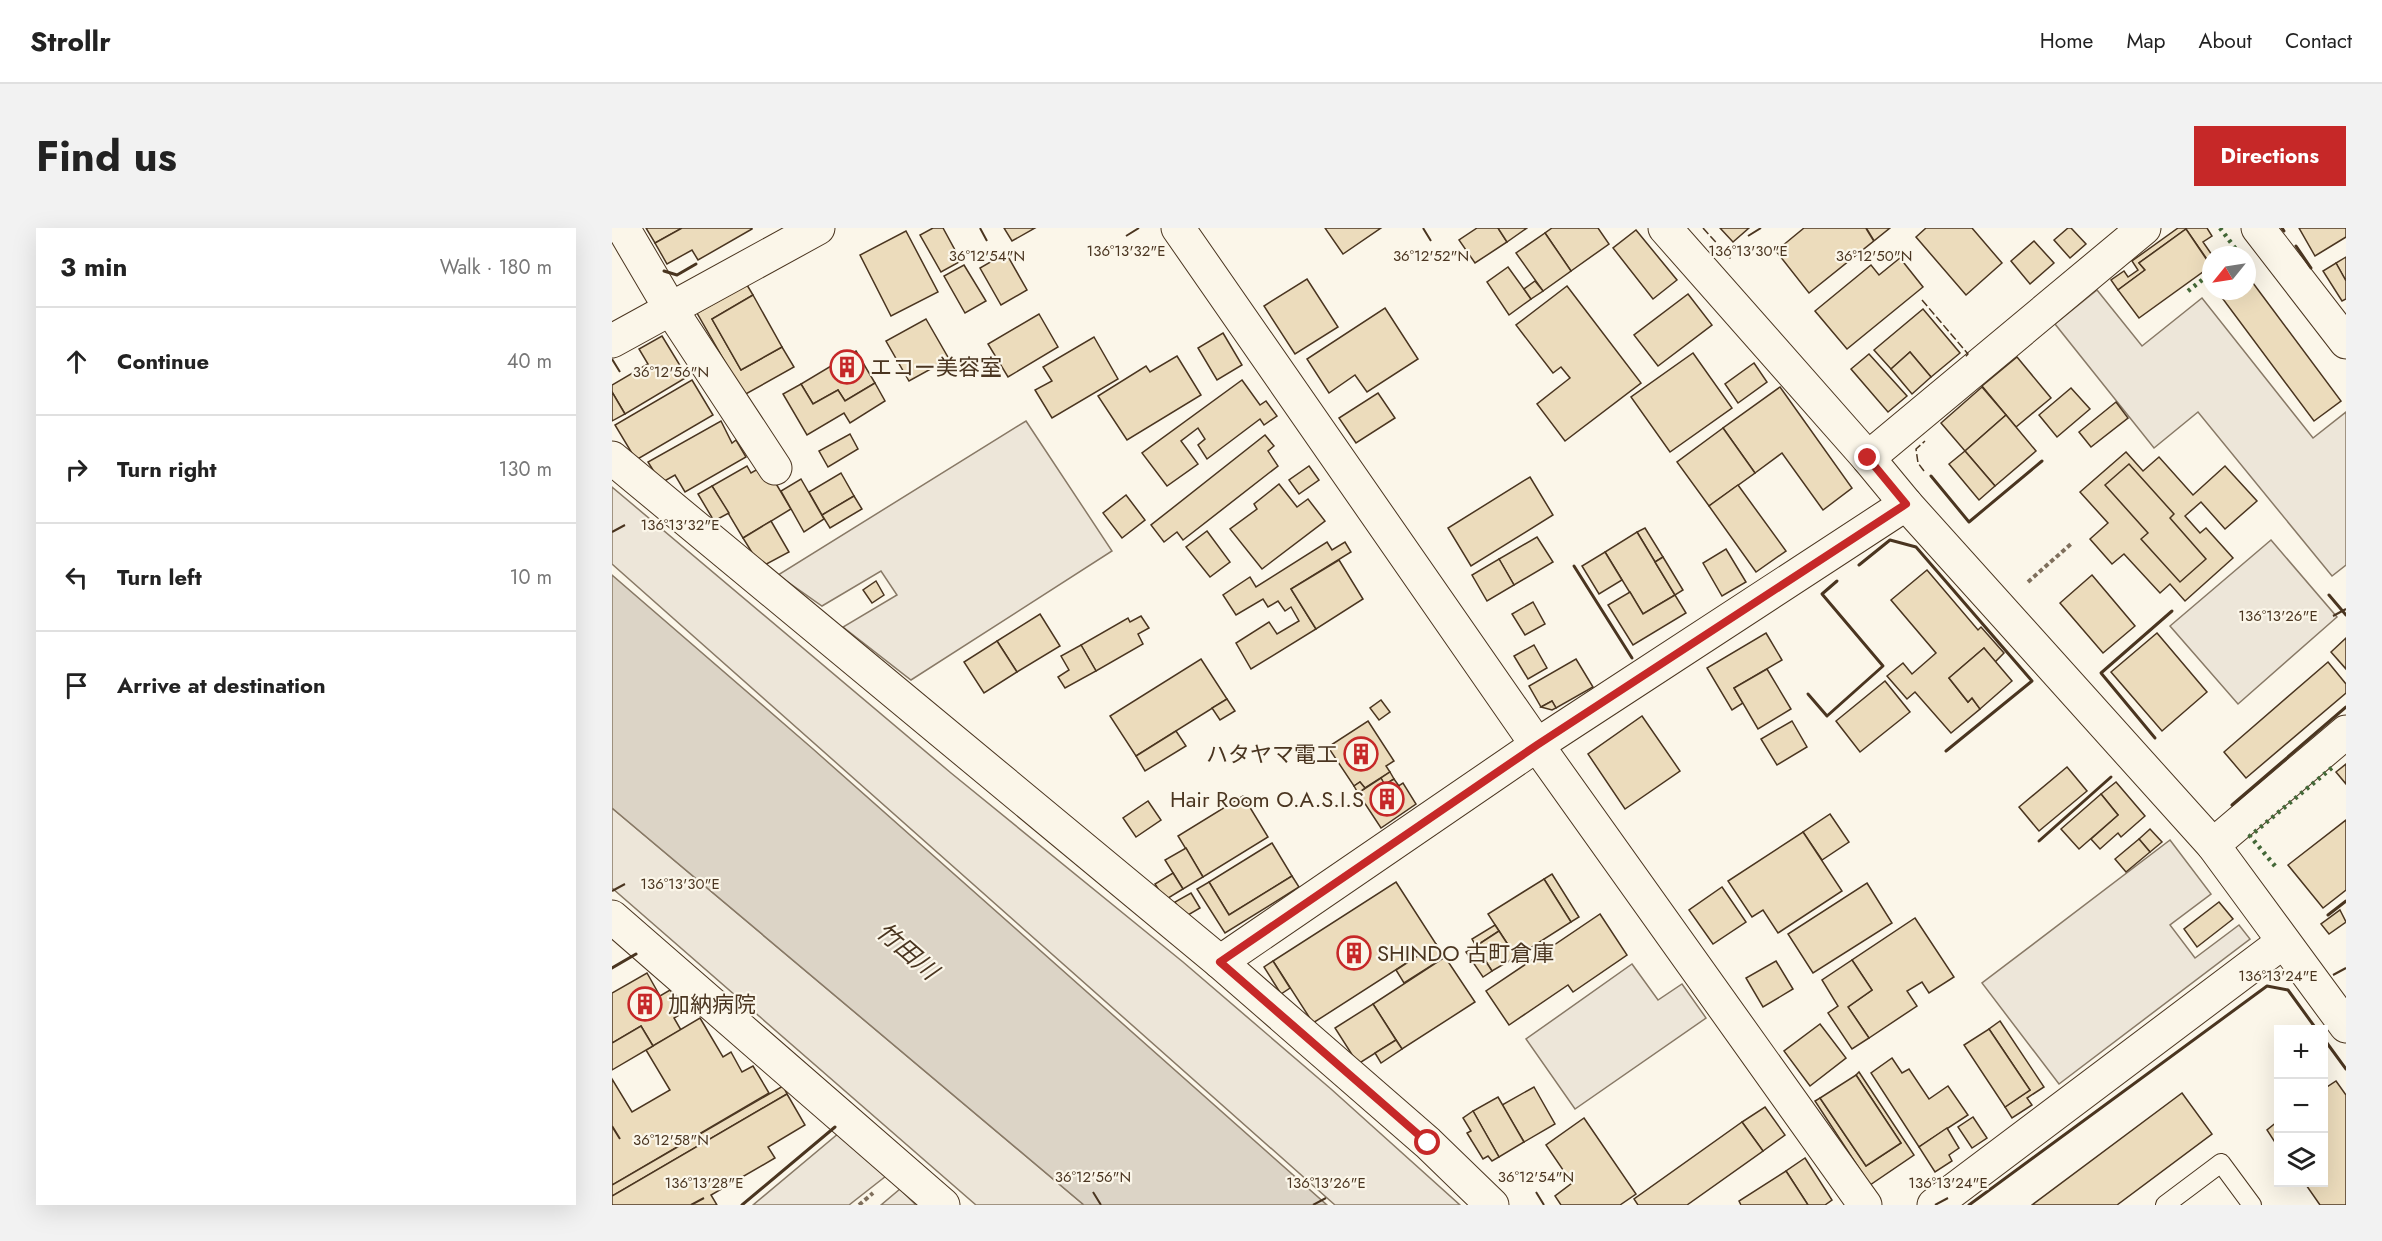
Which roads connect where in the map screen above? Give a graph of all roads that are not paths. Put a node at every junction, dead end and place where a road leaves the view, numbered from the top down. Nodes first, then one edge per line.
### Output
1 (622, 228) edge
2 (818, 228) edge
3 (1178, 228) edge
4 (1665, 228) edge
5 (2144, 228) edge
6 (2258, 228) edge
7 (670, 308) junction
8 (2345, 338) edge
9 (612, 341) edge
10 (612, 458) edge
11 (1868, 458) junction
12 (775, 468) dead end
13 (1906, 504) junction
14 (2346, 732) edge
15 (1537, 745) junction
16 (2213, 845) junction
17 (612, 917) edge
18 (2283, 942) junction
19 (1220, 962) junction
20 (2346, 1026) edge
21 (943, 1205) edge
22 (1492, 1205) edge
23 (1865, 1205) edge
24 (1934, 1205) edge
25 (2165, 1205) edge
26 (2252, 1205) edge

1 - 7 street
2 - 7 street
3 - 15 street
4 - 11 street
5 - 11 street
6 - 8 street
7 - 9 street
7 - 12 street
10 - 19 street
11 - 13 street
13 - 15 street
13 - 16 street
14 - 16 street
15 - 19 street
15 - 23 street
16 - 18 street
17 - 21 street
18 - 20 street
18 - 24 street
19 - 22 street
25 - 26 lane

